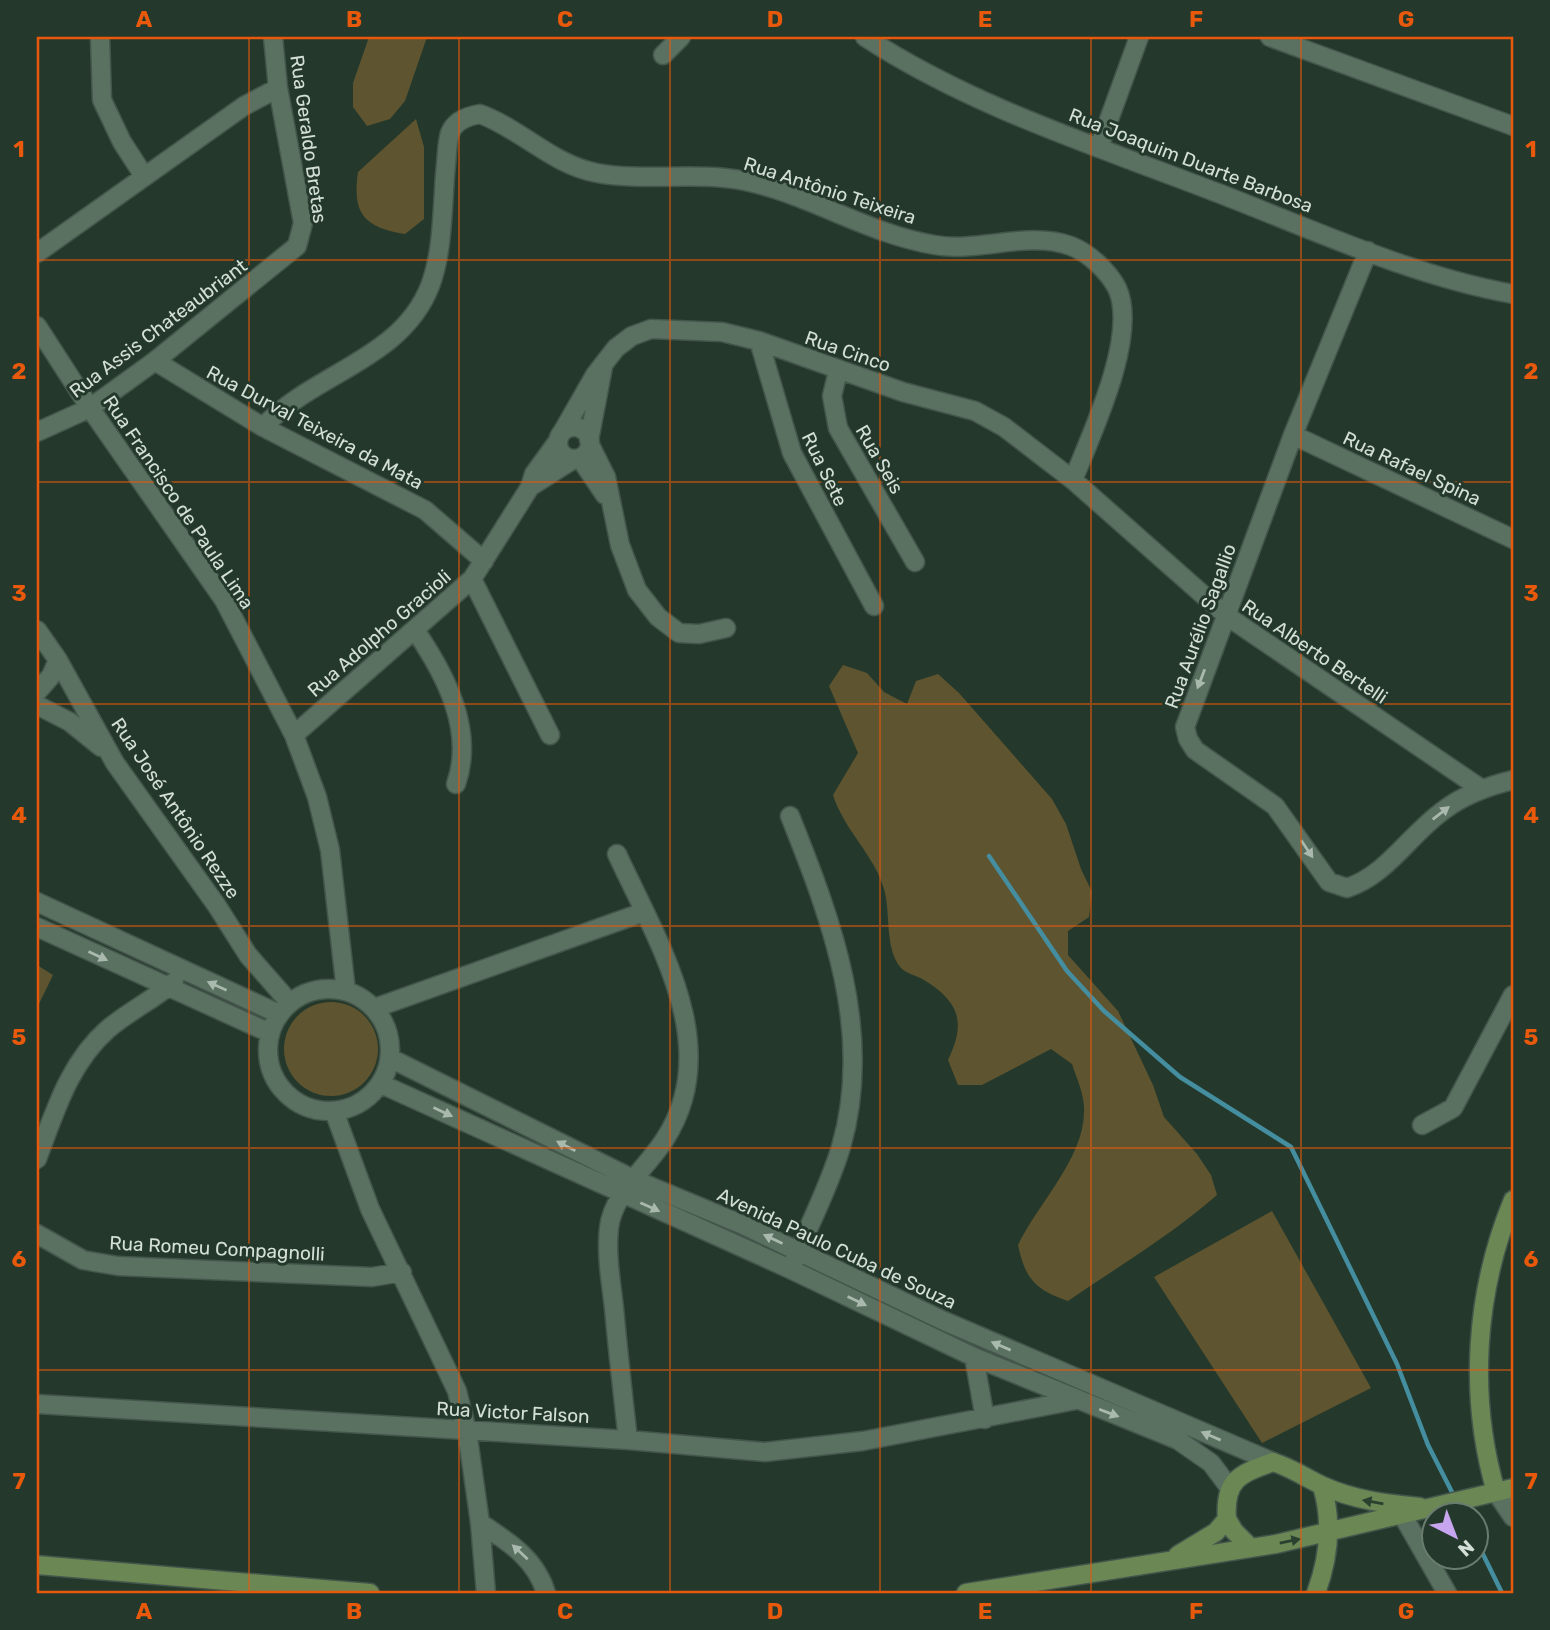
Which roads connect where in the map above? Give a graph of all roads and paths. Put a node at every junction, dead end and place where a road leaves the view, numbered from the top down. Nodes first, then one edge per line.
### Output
1 (100, 37) edge
2 (273, 37) edge
3 (681, 37) edge
4 (865, 37) edge
5 (1139, 37) edge
6 (1270, 37) edge
7 (663, 55) dead end
8 (278, 88) junction
9 (1513, 126) edge
10 (1099, 147) junction
11 (144, 176) junction
12 (297, 246) joint
13 (1368, 251) junction
14 (37, 253) edge
15 (1513, 294) edge
16 (37, 326) edge
17 (759, 341) junction
18 (155, 361) junction
19 (603, 367) junction
20 (838, 371) junction
21 (90, 408) junction
22 (263, 427) junction
23 (37, 432) edge
24 (1293, 435) junction
25 (560, 436) junction
26 (583, 450) junction
27 (1073, 480) junction
28 (530, 487) junction
29 (1513, 539) edge
30 (484, 561) junction
31 (915, 562) dead end
32 (472, 579) junction
33 (874, 606) dead end
34 (1227, 616) junction
35 (726, 628) dead end
36 (37, 630) edge
37 (415, 630) junction
38 (58, 660) junction
39 (37, 692) edge
40 (37, 705) edge
41 (293, 735) junction
42 (550, 735) dead end
43 (115, 763) junction
44 (1513, 780) edge
45 (456, 784) dead end
46 (1480, 788) junction
47 (790, 816) dead end
48 (617, 855) dead end
49 (37, 902) edge
50 (644, 912) junction
51 (37, 927) edge
52 (185, 972) junction
53 (166, 988) junction
54 (346, 991) junction
55 (1513, 995) edge
56 (375, 1008) junction
57 (284, 1009) junction
58 (270, 1034) junction
59 (390, 1058) junction
60 (381, 1084) junction
61 (334, 1111) junction
62 (1422, 1125) dead end
63 (37, 1159) edge
64 (635, 1180) junction
65 (621, 1194) junction
66 (1513, 1200) edge
67 (37, 1234) edge
68 (798, 1251) junction
69 (790, 1269) junction
70 (402, 1272) junction
71 (974, 1357) junction
72 (1076, 1400) junction
73 (37, 1404) edge
74 (985, 1419) junction
75 (467, 1431) junction
76 (628, 1440) junction
77 (1273, 1462) junction
78 (1322, 1486) junction
79 (1229, 1487) junction
80 (1505, 1490) edge
81 (1457, 1500) edge
82 (1420, 1505) edge
83 (1420, 1510) edge
84 (1402, 1516) junction
85 (1513, 1517) edge
86 (1227, 1519) junction
87 (480, 1523) junction
88 (1329, 1533) junction
89 (1251, 1548) junction
90 (1166, 1561) junction
91 (37, 1565) edge
92 (338, 1592) edge
93 (369, 1593) edge
94 (486, 1593) edge
95 (546, 1593) edge
96 (966, 1593) edge
97 (1316, 1593) edge
98 (1447, 1593) edge

1 - 11 street
2 - 8 street, Rua Geraldo Bretas
3 - 7 street
4 - 10 street, Rua Joaquim Duarte Barbosa
5 - 10 street
6 - 9 street
8 - 11 street
8 - 12 street, Rua Geraldo Bretas
10 - 13 street, Rua Joaquim Duarte Barbosa
11 - 14 street
12 - 18 street, Rua Assis Chateaubriant
13 - 15 street, Rua Joaquim Duarte Barbosa
13 - 24 street, Rua Aurélio Sagallio
16 - 21 street, Rua Francisco de Paula Lima
17 - 19 street, Rua Cinco
17 - 20 street, Rua Cinco
17 - 33 street, Rua Sete
18 - 21 street, Rua Assis Chateaubriant
18 - 22 street, Rua Durval Teixeira da Mata
19 - 25 street, Rua Cinco
19 - 26 street
20 - 27 street, Rua Cinco
20 - 31 street, Rua Seis
21 - 23 street, Rua Assis Chateaubriant
21 - 41 street, Rua Francisco de Paula Lima
22 - 27 street, Rua Antônio Teixeira
22 - 30 street, Rua Durval Teixeira da Mata
24 - 29 street, Rua Rafael Spina
24 - 34 street, Rua Aurélio Sagallio
25 - 26 street
25 - 26 street
25 - 28 street, Rua Adolpho Gracioli
26 - 28 street, Rua Adolpho Gracioli
26 - 35 street
27 - 34 street, Rua Alberto Bertelli
28 - 30 street, Rua Adolpho Gracioli
30 - 32 street, Rua Adolpho Gracioli
32 - 37 street, Rua Adolpho Gracioli
32 - 42 street
34 - 46 street, Rua Alberto Bertelli
34 -> 46 street, Rua Aurélio Sagallio
36 - 38 street, Rua José Antônio Rezze
37 - 41 street, Rua Adolpho Gracioli
37 - 45 street
38 - 39 street
38 - 43 street, Rua José Antônio Rezze
40 - 43 street
41 - 54 street, Rua Francisco de Paula Lima
43 - 57 street, Rua José Antônio Rezze
44 - 46 street
47 - 68 street
48 - 50 street
49 - 52 street
50 - 56 street
50 - 64 street
51 -> 53 street
52 - 53 street
57 -> 52 street
53 - 58 street
53 - 63 street
54 - 56 street
54 - 57 street
55 - 62 street
56 - 59 street
57 - 58 street
58 - 61 street
59 - 60 street
64 -> 59 street, Avenida Paulo Cuba de Souza
60 - 61 street
60 -> 65 street, Avenida Paulo Cuba de Souza
61 - 70 street
64 - 65 street
68 -> 64 street, Avenida Paulo Cuba de Souza
65 -> 69 street, Avenida Paulo Cuba de Souza
65 - 76 street
66 - 80 main road
67 - 70 street, Rua Romeu Compagnolli
68 - 69 street
77 -> 68 street, Avenida Paulo Cuba de Souza
69 -> 71 street, Avenida Paulo Cuba de Souza
70 - 75 street
71 - 72 street, Avenida Paulo Cuba de Souza
71 - 74 street
72 - 74 street, Rua Victor Falson
72 -> 79 street, Avenida Paulo Cuba de Souza
73 - 75 street, Rua Victor Falson
74 - 76 street, Rua Victor Falson
75 - 76 street, Rua Victor Falson
75 - 87 street
77 - 78 main road
77 - 79 main road
82 -> 78 main road
78 - 88 main road
79 - 86 main road
80 - 81 main road
80 - 85 street
83 - 84 main road
84 - 88 main road
84 - 98 street
86 - 89 main road
86 - 90 main road
87 - 94 street
95 -> 87 street
89 -> 88 main road
88 - 97 main road
89 - 90 main road
90 - 96 main road
91 - 92 main road
92 - 93 main road

